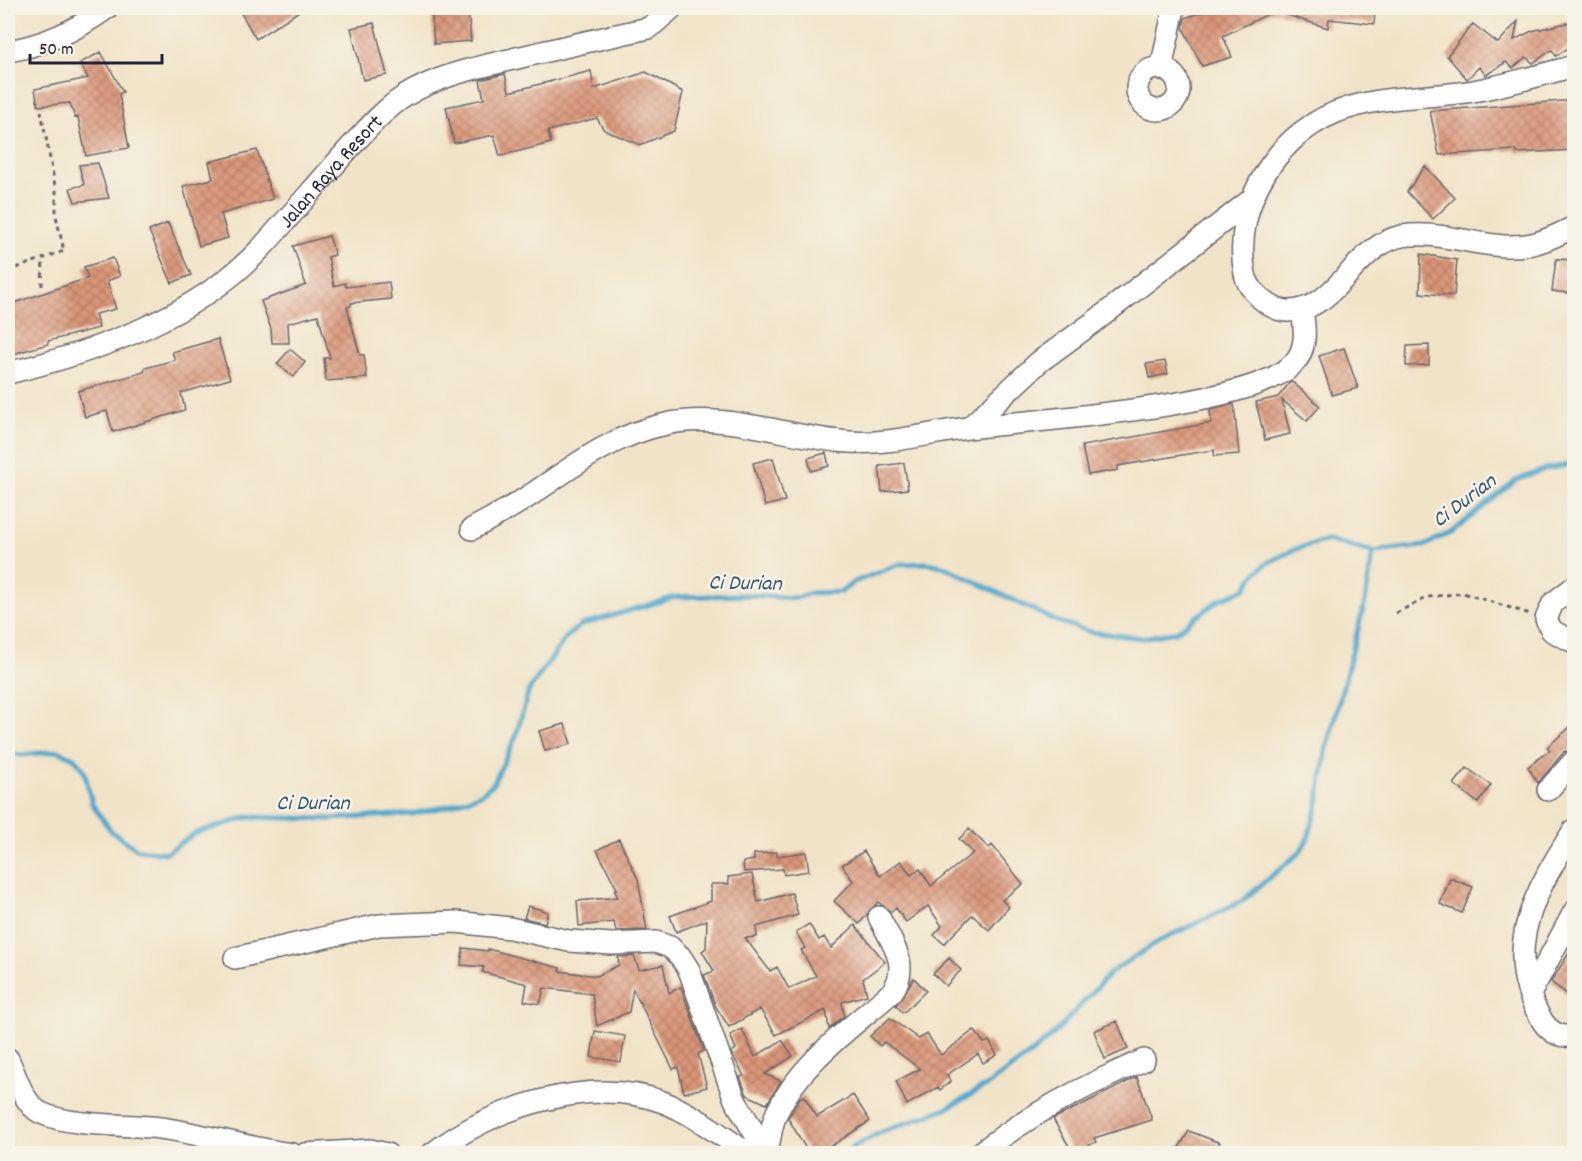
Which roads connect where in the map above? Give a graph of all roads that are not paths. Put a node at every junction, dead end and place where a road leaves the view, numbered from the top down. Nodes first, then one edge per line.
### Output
1 (107, 8) edge
2 (672, 8) edge
3 (1174, 8) edge
4 (8, 51) edge
5 (1575, 66) edge
6 (1161, 69) dead end
7 (1252, 199) junction
8 (1575, 227) edge
9 (1302, 309) junction
10 (8, 373) edge
11 (970, 428) junction
12 (472, 529) dead end
13 (1575, 587) edge
14 (1575, 642) edge
15 (1575, 761) edge
16 (1548, 790) dead end
17 (1575, 830) edge
18 (1575, 912) edge
19 (879, 917) dead end
20 (235, 958) dead end
21 (1530, 994) junction
22 (1575, 1035) edge
23 (8, 1059) edge
24 (1144, 1060) dead end
25 (767, 1153) edge
26 (292, 1154) edge
27 (304, 1154) edge
28 (387, 1154) edge
29 (432, 1154) edge
30 (749, 1154) edge
31 (979, 1154) edge

1 - 4 street
2 - 10 street, Jalan Raya Resort
3 - 6 street
5 - 7 street
7 - 9 street
7 - 11 street
8 - 9 street
9 - 11 street
11 - 12 street
13 - 14 street
15 - 16 street
17 - 21 street
18 - 21 street
19 - 25 street
20 - 25 street
21 - 22 street
23 - 26 street
24 - 31 street
27 - 28 street
29 - 30 street

